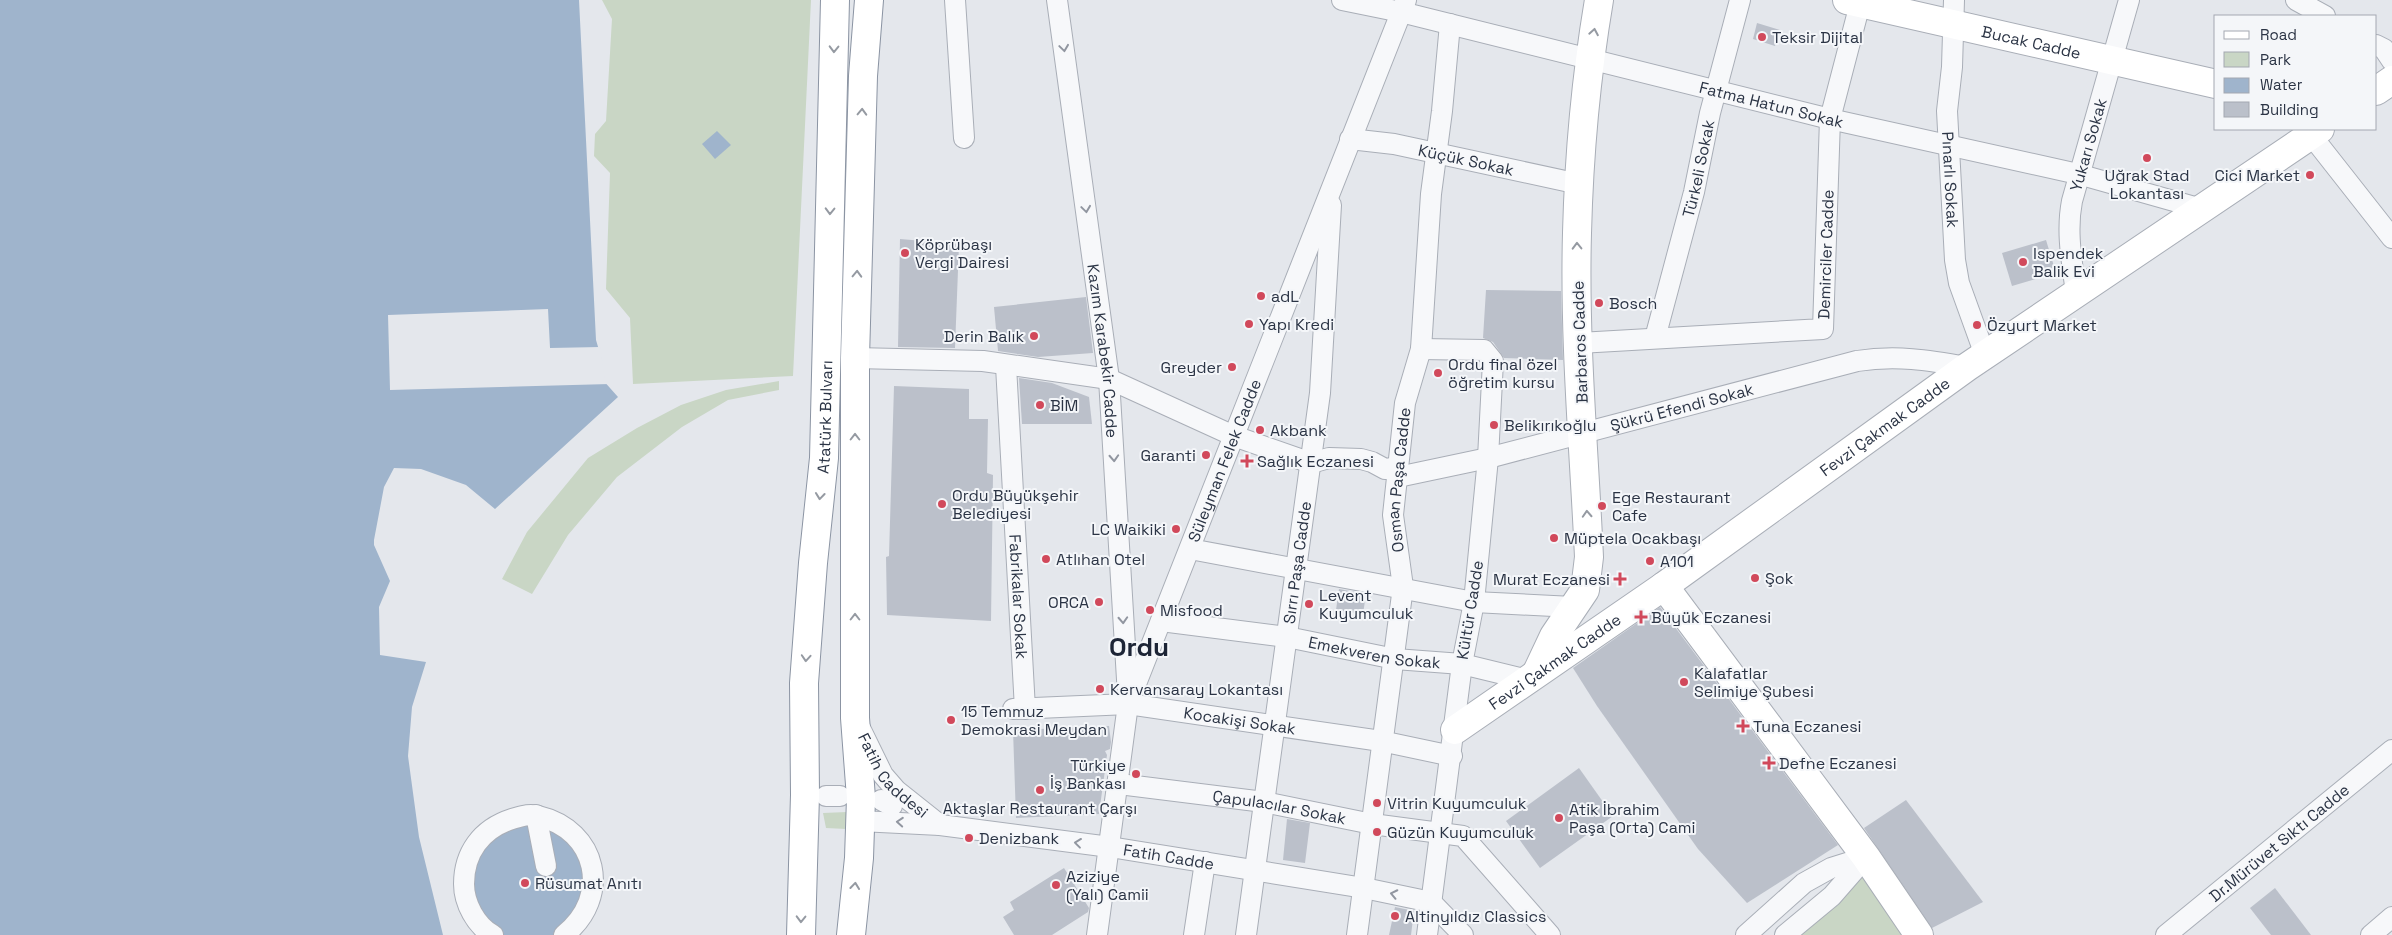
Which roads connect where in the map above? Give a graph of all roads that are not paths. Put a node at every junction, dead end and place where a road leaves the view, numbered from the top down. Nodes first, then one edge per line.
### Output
1 (835, 0) edge
2 (869, 0) edge
3 (955, 0) edge
4 (1057, 0) edge
5 (1342, 0) edge
6 (1599, 0) edge
7 (1740, 0) edge
8 (2129, 0) edge
9 (2296, 0) edge
10 (1856, 1) edge
11 (1403, 6) edge
12 (1953, 12) edge
13 (2323, 15) edge
14 (1450, 24) junction
15 (2377, 46) edge
16 (1589, 59) junction
17 (2113, 61) junction
18 (2392, 61) edge
19 (2392, 80) edge
20 (2214, 84) edge
21 (2377, 90) edge
22 (1717, 91) junction
23 (1830, 120) junction
24 (2315, 132) edge
25 (964, 138) dead end
26 (1350, 139) junction
27 (1950, 147) junction
28 (1436, 153) junction
29 (2078, 174) junction
30 (1579, 184) junction
31 (1332, 187) junction
32 (2202, 209) junction
33 (2392, 238) edge
34 (2076, 293) junction
35 (1655, 338) junction
36 (1579, 342) junction
37 (1421, 349) junction
38 (855, 358) junction
39 (1976, 361) junction
40 (1006, 366) junction
41 (1109, 379) junction
42 (1584, 434) junction
43 (1234, 436) junction
44 (1488, 458) junction
45 (1311, 463) junction
46 (1398, 477) junction
47 (1190, 549) junction
48 (1296, 567) junction
49 (1664, 586) junction
50 (1403, 587) junction
51 (1474, 602) junction
52 (1573, 607) junction
53 (1161, 621) junction
54 (1287, 637) junction
55 (1395, 658) junction
56 (1462, 664) junction
57 (1533, 676) junction
58 (1128, 704) junction
59 (1019, 709) joint
60 (855, 718) junction
61 (1275, 725) junction
62 (1381, 741) junction
63 (1453, 743) junction
64 (2392, 750) edge
65 (1119, 784) junction
66 (1264, 802) junction
67 (536, 819) junction
68 (860, 821) junction
69 (1372, 824) junction
70 (940, 826) junction
71 (1441, 834) junction
72 (1110, 848) junction
73 (1866, 857) junction
74 (1205, 862) junction
75 (546, 866) dead end
76 (1255, 869) junction
77 (1364, 888) junction
78 (1431, 902) junction
79 (2392, 917) edge
80 (1252, 934) edge
81 (493, 935) edge
82 (564, 935) edge
83 (801, 935) edge
84 (851, 935) edge
85 (1097, 935) edge
86 (1194, 935) edge
87 (1357, 935) edge
88 (1427, 935) edge
89 (1463, 935) edge
90 (1550, 935) edge
91 (1746, 935) edge
92 (1785, 935) edge
93 (1919, 935) edge
94 (2166, 935) edge
95 (2371, 935) edge

1 -> 83 main road, Atatürk Bulvarı
38 -> 2 main road, Atatürk Bulvarı
3 - 25 street
4 -> 41 street, Kazım Karabekir Cadde
5 - 11 street, Fatma Hatun Sokak
16 -> 6 main road, Barbaros Cadde
7 - 22 street, Türkeli Sokak
8 - 17 street, Yukarı Sokak
9 - 13 street
10 - 12 main road, Bucak Cadde
10 - 23 street, Demirciler Cadde
11 - 14 street, Fatma Hatun Sokak
11 - 26 street, Süleyman Felek Cadde
12 - 17 main road, Bucak Cadde
12 - 27 street, Pınarlı Sokak
14 - 16 street, Fatma Hatun Sokak
14 - 28 street, Osman Paşa Cadde
15 - 18 street
16 - 22 street, Fatma Hatun Sokak
16 - 30 main road, Barbaros Cadde
17 - 20 main road, Bucak Cadde
17 - 29 street, Yukarı Sokak
19 - 21 main road
22 - 23 street, Fatma Hatun Sokak
22 - 35 street, Türkeli Sokak
23 - 27 street, Fatma Hatun Sokak
23 - 35 street, Demirciler Cadde
24 - 32 main road, Fevzi Çakmak Cadde
24 - 33 street
26 - 28 street, Küçük Sokak
26 - 31 street, Süleyman Felek Cadde
27 - 29 street, Fatma Hatun Sokak
27 - 39 street, Pınarlı Sokak
28 - 30 street, Küçük Sokak
28 - 37 street, Osman Paşa Cadde
29 - 32 street, Fatma Hatun Sokak
29 - 34 street, Yukarı Sokak
36 -> 30 main road, Barbaros Cadde
31 - 43 street, Süleyman Felek Cadde
31 - 45 street, Sırrı Paşa Cadde
32 - 34 main road, Fevzi Çakmak Cadde
34 - 39 main road, Fevzi Çakmak Cadde
35 - 36 street, Demirciler Cadde
36 - 42 main road, Barbaros Cadde
37 - 44 street, Kültür Cadde
37 - 46 street, Osman Paşa Cadde
38 - 40 street
60 -> 38 main road, Atatürk Bulvarı
39 - 42 street, Şükrü Efendi Sokak
39 - 49 main road, Fevzi Çakmak Cadde
40 - 41 street
40 - 59 street, Fabrikalar Sokak
41 - 43 street
41 -> 58 street, Kazım Karabekir Cadde
42 - 44 street, Şükrü Efendi Sokak
52 -> 42 main road, Barbaros Cadde
43 - 45 street
43 - 47 street, Süleyman Felek Cadde
44 - 46 street, Şükrü Efendi Sokak
44 - 51 street, Kültür Cadde
45 - 46 street
45 - 48 street, Sırrı Paşa Cadde
46 - 50 street, Osman Paşa Cadde
47 - 48 street
47 - 53 street, Süleyman Felek Cadde
48 - 50 street
48 - 54 street, Sırrı Paşa Cadde
49 - 57 main road, Fevzi Çakmak Cadde
49 - 73 main road
50 - 51 street
50 - 55 street, Osman Paşa Cadde
51 - 52 street
51 - 56 street, Kültür Cadde
52 - 57 main road, Barbaros Cadde
53 - 54 street, Emekveren Sokak
53 - 58 street, Süleyman Felek Cadde
54 - 55 street, Emekveren Sokak
54 - 61 street, Sırrı Paşa Cadde
55 - 56 street, Emekveren Sokak
55 - 62 street, Osman Paşa Cadde
56 - 57 street, Emekveren Sokak
56 - 63 street, Kültür Cadde
57 - 63 main road, Fevzi Çakmak Cadde
58 - 59 street, Kocakişi Sokak
58 - 61 street, Kocakişi Sokak
58 - 65 street, Süleyman Felek Cadde
60 - 68 main road, Atatürk Bulvarı
60 - 70 street, Fatih Caddesi
61 - 62 street, Kocakişi Sokak
61 - 66 street, Sırrı Paşa Cadde
62 - 63 street, Kocakişi Sokak
62 - 69 street, Osman Paşa Cadde
63 - 71 street, Kültür Cadde
64 - 94 street, Dr.Mürüvet Sıktı Cadde
65 - 66 street, Çapulacılar Sokak
65 - 72 street, Süleyman Felek Cadde
66 - 69 street, Çapulacılar Sokak
66 - 76 street, Sırrı Paşa Cadde
67 - 75 street
67 - 81 street
67 - 82 street
70 -> 68 street, Fatih Cadde
84 -> 68 main road, Atatürk Bulvarı
69 - 71 street, Çapulacılar Sokak
69 - 77 street, Osman Paşa Cadde
72 -> 70 street, Fatih Cadde
71 - 78 street, Kültür Cadde
71 - 90 street, Çapulacılar Sokak
72 - 74 street, Fatih Cadde
72 - 85 street, Süleyman Felek Cadde
73 - 91 street
73 - 92 street
73 - 93 main road
74 - 76 street, Fatih Cadde
74 - 86 street
76 - 77 street, Fatih Cadde
76 - 80 street, Sırrı Paşa Cadde
78 -> 77 street, Fatih Cadde
77 - 87 street, Osman Paşa Cadde
78 - 88 street, Kültür Cadde
78 - 89 street
79 - 95 street

